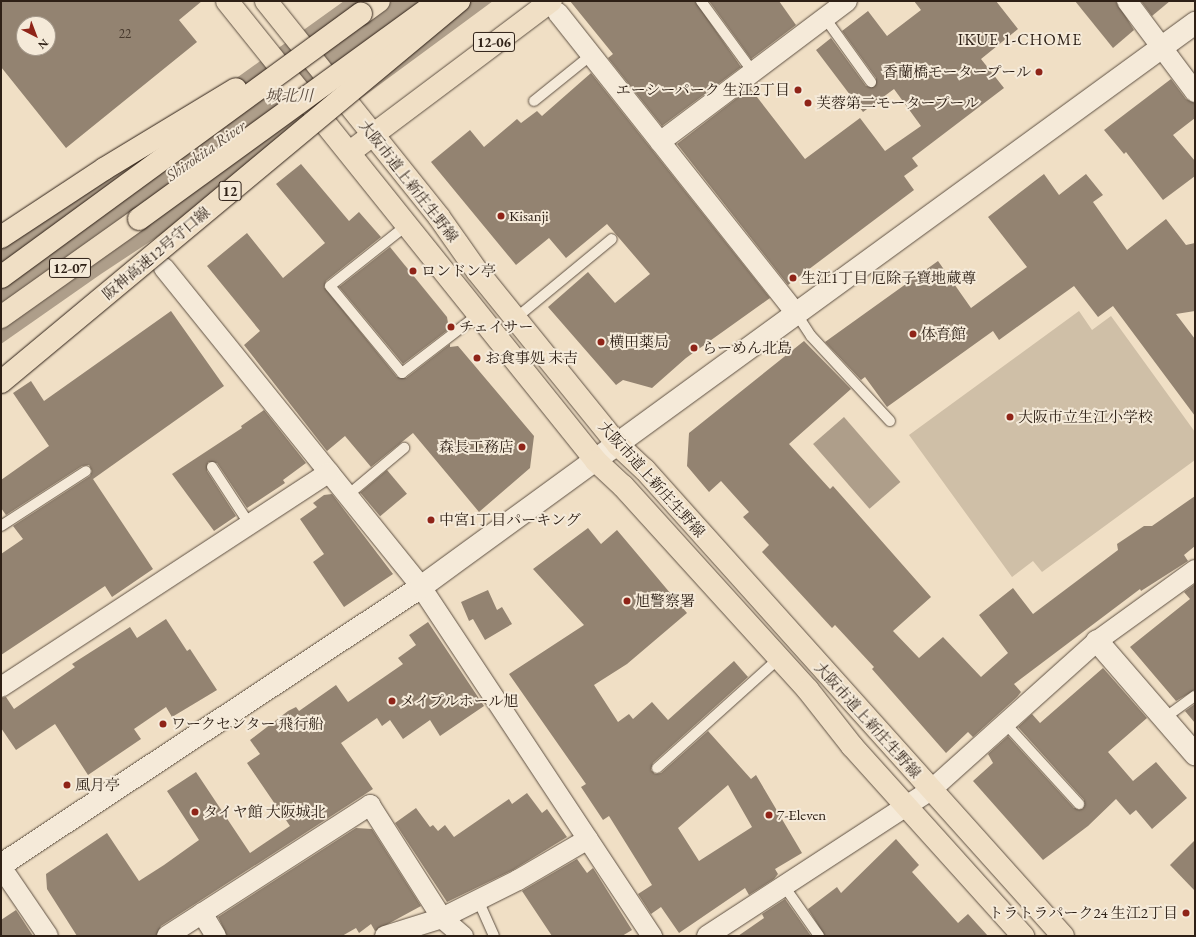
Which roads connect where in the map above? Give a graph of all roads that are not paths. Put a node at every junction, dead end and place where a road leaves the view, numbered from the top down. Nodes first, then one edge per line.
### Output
1 (227, 1) edge
2 (379, 1) edge
3 (439, 1) edge
4 (459, 1) edge
5 (701, 1) edge
6 (847, 1) edge
7 (1127, 1) edge
8 (268, 4) edge
9 (554, 7) edge
10 (361, 14) junction
11 (825, 18) junction
12 (1195, 23) edge
13 (1161, 48) junction
14 (591, 55) junction
15 (752, 72) junction
16 (871, 82) dead end
17 (1195, 92) edge
18 (534, 101) dead end
19 (368, 128) junction
20 (660, 142) junction
21 (345, 146) junction
22 (407, 225) junction
23 (1, 237) edge
24 (612, 239) dead end
25 (164, 268) dead end
26 (1, 277) edge
27 (796, 313) junction
28 (479, 314) junction
29 (1, 317) edge
30 (516, 318) junction
31 (1, 382) edge
32 (890, 421) dead end
33 (618, 445) junction
34 (404, 448) dead end
35 (596, 460) junction
36 (212, 467) dead end
37 (86, 471) dead end
38 (329, 472) junction
39 (348, 494) junction
40 (250, 525) junction
41 (1, 526) edge
42 (1195, 570) edge
43 (421, 587) junction
44 (1097, 641) junction
45 (779, 658) junction
46 (1, 687) edge
47 (1195, 696) edge
48 (1163, 719) junction
49 (1005, 724) junction
50 (1195, 754) edge
51 (657, 768) dead end
52 (932, 790) junction
53 (1079, 804) dead end
54 (908, 808) junction
55 (588, 839) junction
56 (1, 866) edge
57 (784, 886) junction
58 (478, 900) junction
59 (202, 913) junction
60 (442, 918) junction
61 (48, 936) edge
62 (167, 936) edge
63 (216, 936) edge
64 (385, 936) edge
65 (463, 936) edge
66 (494, 936) edge
67 (652, 936) edge
68 (707, 936) edge
69 (819, 936) edge
70 (1023, 936) edge
71 (1063, 936) edge

1 - 21 main road, 大阪市道上新庄生野線, bridge
2 - 10 main road
3 - 29 main road, 12-07, bridge
4 - 31 main road, 阪神高速12号守口線 / 12, bridge
5 - 15 lane
6 - 11 street
7 - 13 street
8 - 19 main road, 大阪市道上新庄生野線, bridge
9 - 14 street
9 - 19 main road, 12-06
10 - 23 main road, bridge
10 - 26 main road, bridge
11 - 15 street
11 - 16 lane
12 - 13 street
13 - 17 street
13 - 27 street
14 - 18 lane
14 - 20 street
15 - 20 street
19 - 21 main road, 12-06
19 - 30 main road, 大阪市道上新庄生野線
20 - 27 street
21 - 22 main road, 大阪市道上新庄生野線
22 - 28 main road, 大阪市道上新庄生野線
22 - 28 lane
24 - 30 lane
25 - 38 street
27 - 32 lane
27 - 33 street
28 - 35 main road, 大阪市道上新庄生野線
30 - 33 main road, 大阪市道上新庄生野線
33 - 35 street
33 - 52 main road, 大阪市道上新庄生野線
34 - 39 lane
35 - 43 street
35 - 45 main road, 大阪市道上新庄生野線
36 - 40 lane
37 - 41 lane
38 - 39 street
38 - 40 street
39 - 43 street
40 - 46 street
42 - 44 street
43 - 55 street
43 - 56 street
44 - 48 street
44 - 49 street
45 - 51 lane
45 - 54 main road, 大阪市道上新庄生野線
47 - 48 lane
48 - 50 street
49 - 52 street
49 - 53 lane
52 - 54 street
52 - 71 main road, 大阪市道上新庄生野線
54 - 57 street
54 - 70 main road, 大阪市道上新庄生野線
55 - 58 street
55 - 67 street
56 - 61 street
57 - 68 street
57 - 69 lane
58 - 60 street
58 - 66 lane
59 - 60 street
59 - 62 street
59 - 63 street
60 - 64 street
60 - 65 street

